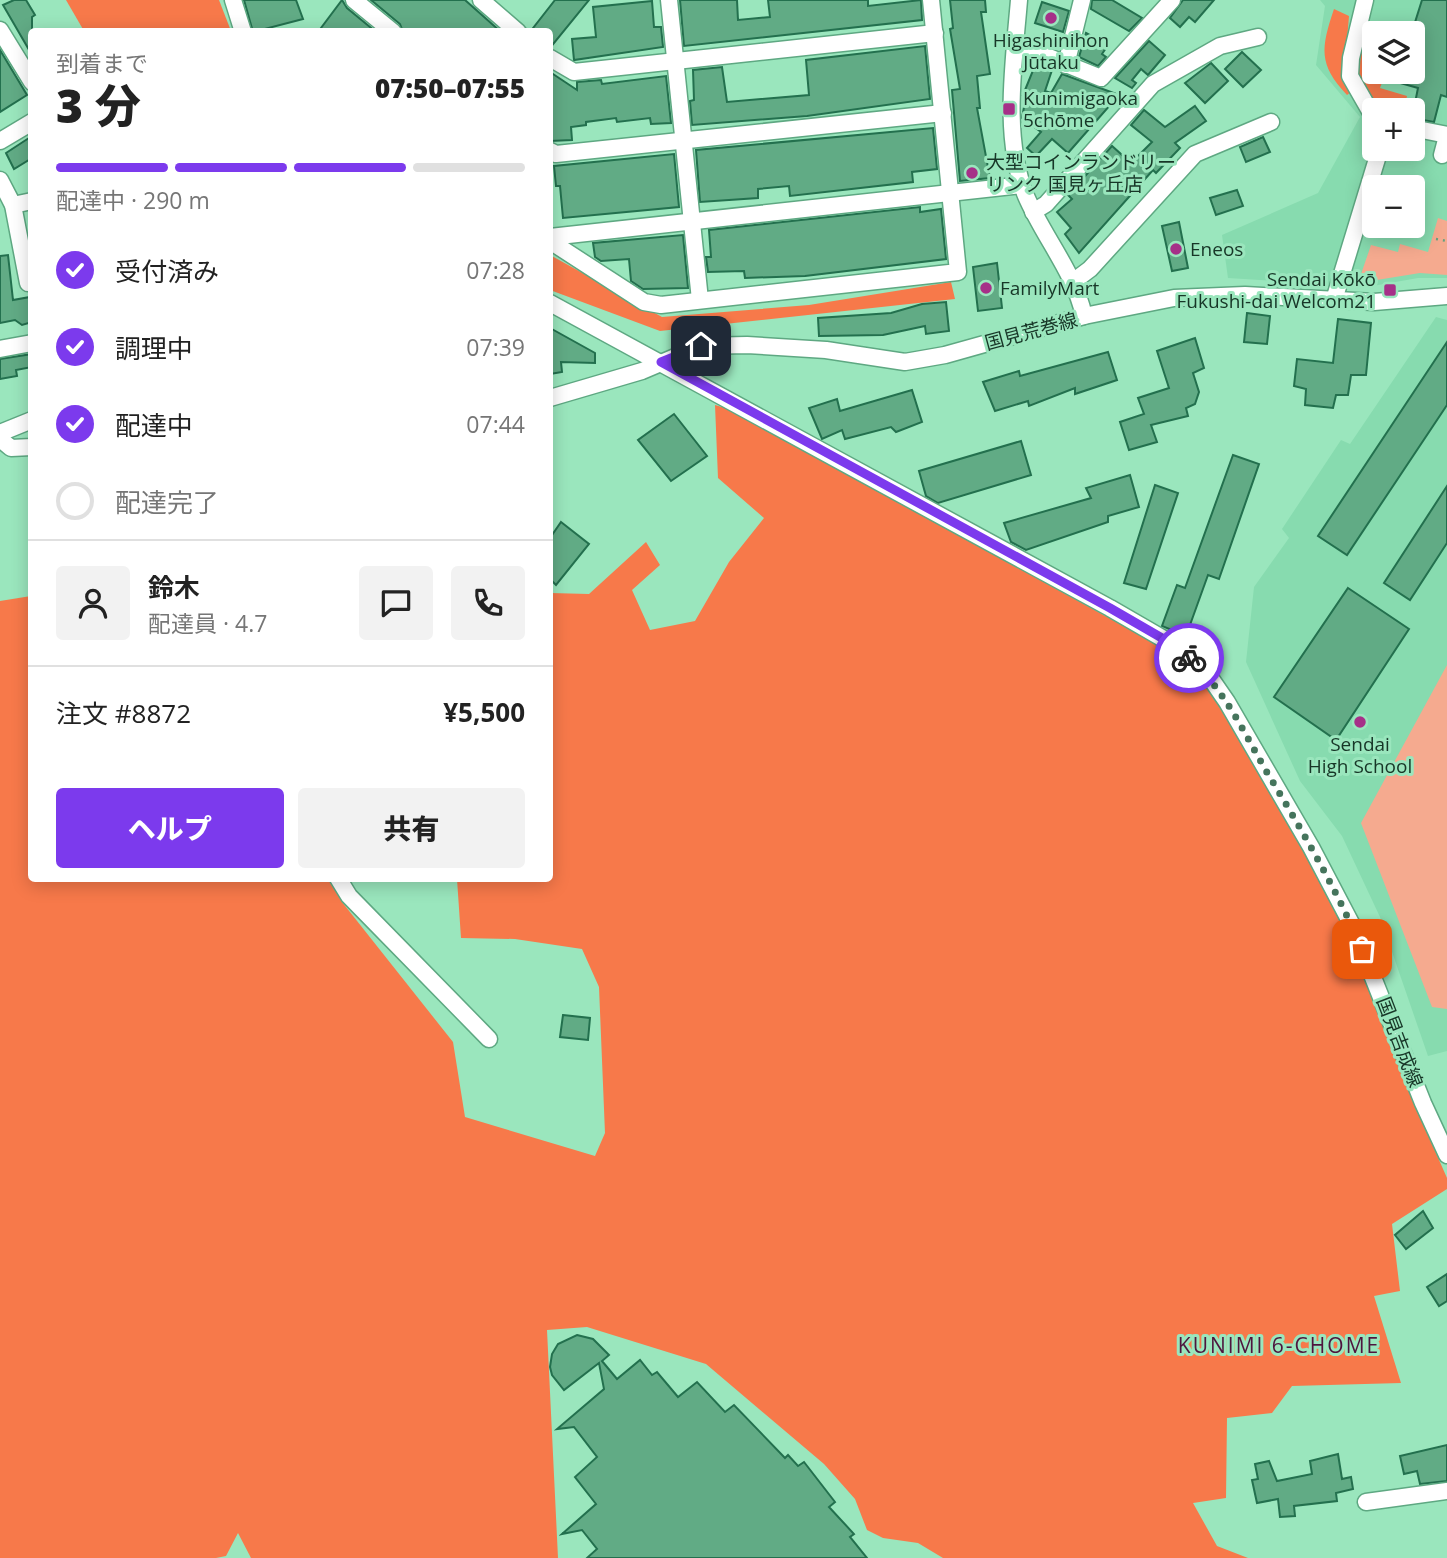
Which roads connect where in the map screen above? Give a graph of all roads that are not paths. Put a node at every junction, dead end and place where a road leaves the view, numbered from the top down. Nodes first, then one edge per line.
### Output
1 (233, 0) edge
2 (354, 0) edge
3 (669, 0) edge
4 (932, 0) edge
5 (1019, 0) edge
6 (1082, 0) edge
7 (1171, 0) edge
8 (1365, 0) edge
9 (487, 2) edge
10 (242, 28) edge
11 (388, 28) edge
12 (514, 28) edge
13 (0, 30) edge
14 (935, 33) junction
15 (1258, 37) dead end
16 (1016, 44) junction
17 (553, 60) edge
18 (676, 63) junction
19 (1066, 65) junction
20 (28, 76) edge
21 (1363, 98) edge
22 (943, 113) junction
23 (1271, 122) dead end
24 (28, 124) edge
25 (1425, 131) edge
26 (1447, 135) edge
27 (684, 139) junction
28 (0, 141) edge
29 (553, 152) edge
30 (1442, 155) dead end
31 (1376, 161) edge
32 (0, 180) edge
33 (1022, 185) junction
34 (951, 193) junction
35 (28, 202) edge
36 (13, 205) junction
37 (1033, 212) junction
38 (692, 220) junction
39 (553, 239) edge
40 (553, 241) edge
41 (1074, 281) junction
42 (28, 283) edge
43 (1447, 296) edge
44 (700, 300) junction
45 (1334, 300) junction
46 (553, 305) edge
47 (1084, 316) junction
48 (28, 344) edge
49 (0, 349) edge
50 (661, 362) junction
51 (553, 397) edge
52 (28, 422) edge
53 (0, 433) edge
54 (0, 439) edge
55 (28, 447) edge
56 (340, 882) edge
57 (489, 1039) dead end
58 (1447, 1155) edge
59 (1447, 1491) edge
60 (1366, 1502) dead end

1 - 10 street
2 - 11 street
3 - 18 street
4 - 14 street
5 - 16 street
6 - 19 street
7 - 19 street
8 - 21 street
9 - 12 street
13 - 20 street
14 - 18 street
14 - 22 street
15 - 37 street
16 - 19 street
16 - 33 street
17 - 18 street
18 - 27 street
22 - 27 street
22 - 34 street
23 - 41 street
24 - 28 street
25 - 26 street
26 - 30 street
27 - 29 street
27 - 38 street
31 - 45 street
32 - 36 street
33 - 34 street
33 - 37 street
34 - 38 street
34 - 44 street
35 - 36 street
36 - 42 street
37 - 41 street
38 - 39 street
38 - 44 street
40 - 44 street
41 - 47 street
43 - 45 street, 国見荒巻線
45 - 47 street, 国見荒巻線
46 - 50 street, 国見吉成線
47 - 50 street, 国見荒巻線
48 - 49 street
50 - 51 street, 国見荒巻線
50 - 58 street, 国見吉成線
52 - 53 street
54 - 55 street
56 - 57 street
59 - 60 street

